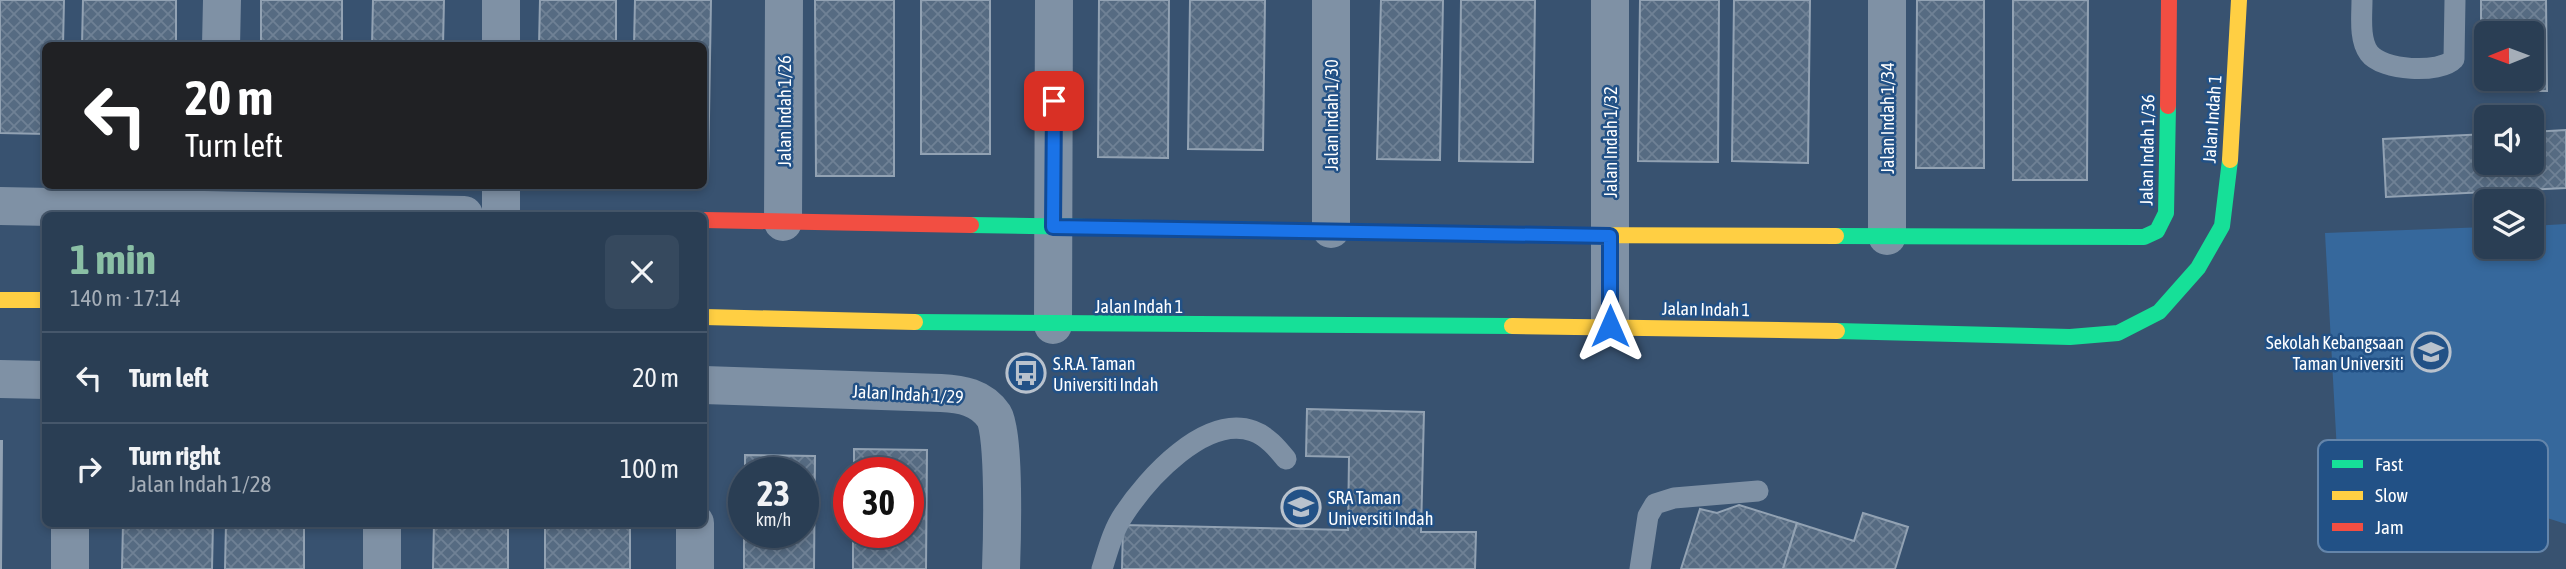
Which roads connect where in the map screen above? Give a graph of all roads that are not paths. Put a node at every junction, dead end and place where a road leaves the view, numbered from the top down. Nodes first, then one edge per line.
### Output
1 (222, 0) edge
2 (501, 0) edge
3 (785, 0) edge
4 (1054, 0) edge
5 (1331, 0) edge
6 (1610, 0) edge
7 (1887, 0) edge
8 (2169, 0) edge
9 (2239, 0) edge
10 (2362, 0) edge
11 (2455, 0) edge
12 (221, 42) edge
13 (501, 42) edge
14 (501, 189) edge
15 (217, 203) edge
16 (0, 206) edge
17 (402, 212) edge
18 (501, 212) edge
19 (707, 220) edge
20 (783, 222) junction
21 (1053, 227) junction
22 (1331, 229) junction
23 (1610, 236) junction
24 (1887, 236) junction
25 (0, 300) edge
26 (42, 300) edge
27 (707, 317) edge
28 (1053, 325) junction
29 (1610, 326) junction
30 (0, 379) edge
31 (42, 380) edge
32 (707, 385) edge
33 (1286, 458) dead end
34 (1758, 491) dead end
35 (70, 527) edge
36 (382, 527) edge
37 (695, 527) edge
38 (70, 569) edge
39 (382, 569) edge
40 (695, 569) edge
41 (1001, 569) edge
42 (1102, 569) edge
43 (1640, 569) edge

1 - 12 street
2 - 13 street
3 - 20 street, Jalan Indah 1/26
4 - 21 street
5 - 22 street, Jalan Indah 1/30
6 - 23 street, Jalan Indah 1/32
7 - 24 street, Jalan Indah 1/34
8 - 24 street, Jalan Indah 1/36
9 - 29 street, Jalan Indah 1
10 - 11 lane
14 - 18 street
15 - 16 street
15 - 17 street
19 - 20 street
20 - 21 street
21 - 22 street
21 - 28 street
22 - 23 street
23 - 24 street
23 - 29 street, Jalan Indah 1/32
25 - 26 street
27 - 28 street, Jalan Indah 1
28 - 29 street, Jalan Indah 1
30 - 31 street
32 - 41 street, Jalan Indah 1/29
33 - 42 lane
34 - 43 lane
35 - 38 street
36 - 39 street
37 - 40 street

